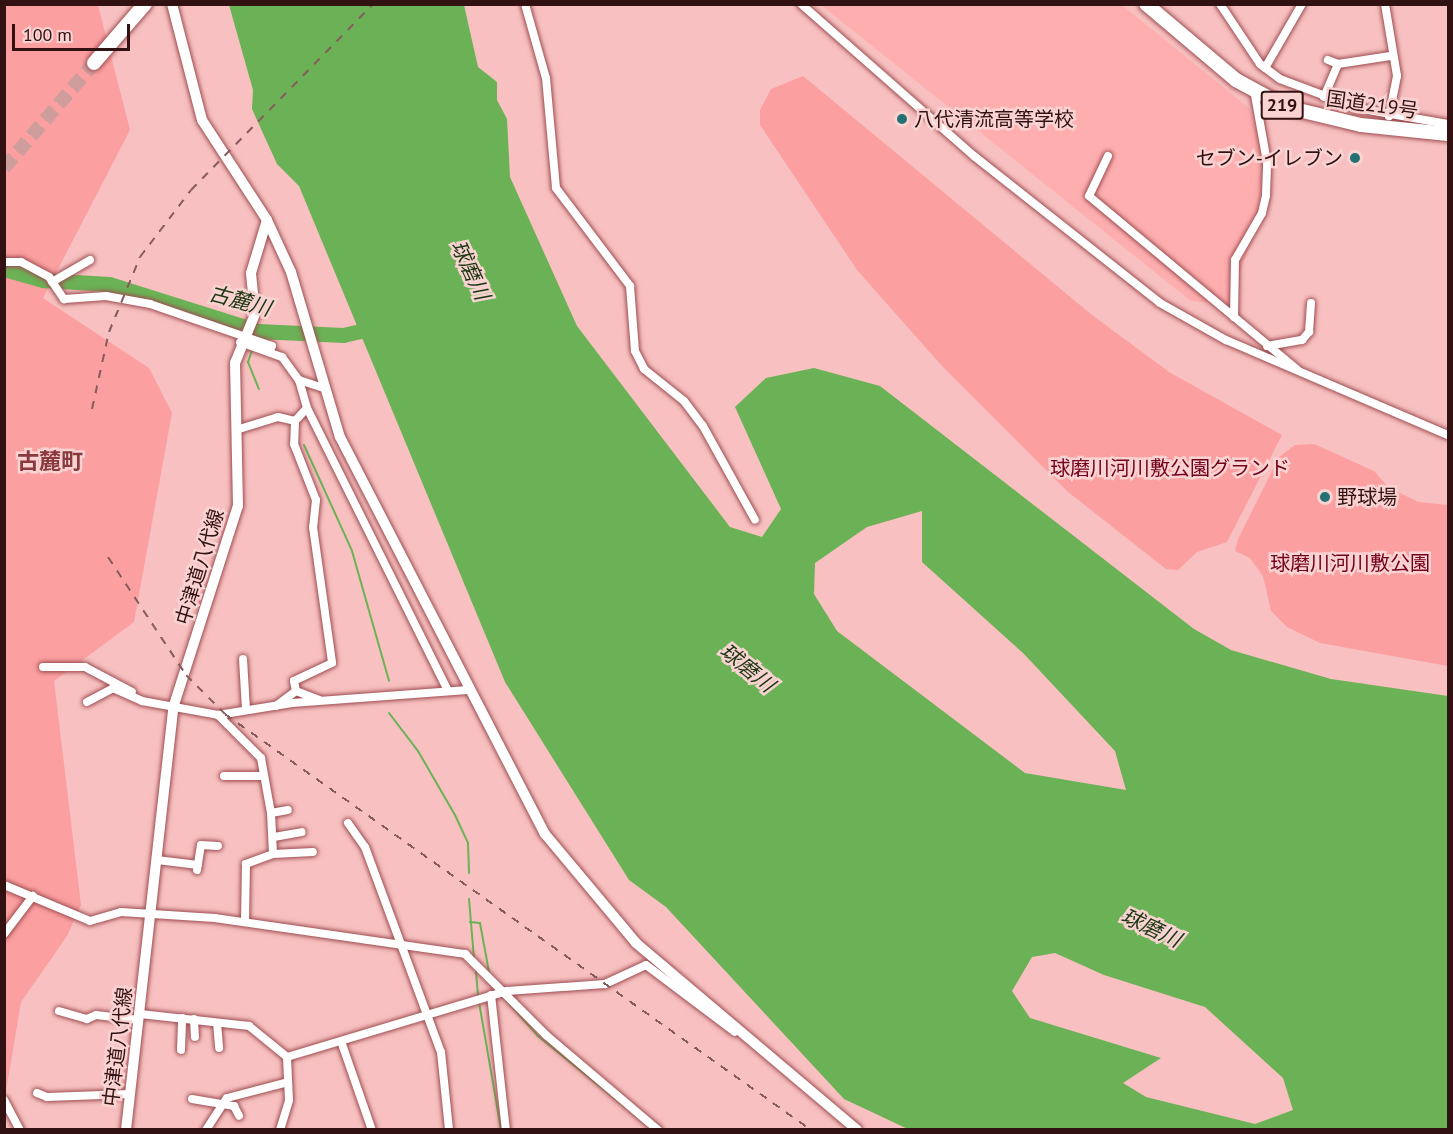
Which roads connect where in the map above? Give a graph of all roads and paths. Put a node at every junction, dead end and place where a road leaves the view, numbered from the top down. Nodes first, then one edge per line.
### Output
1 (172, 4) edge
2 (525, 4) edge
3 (801, 4) edge
4 (1146, 4) edge
5 (1220, 4) edge
6 (1302, 4) edge
7 (1385, 4) edge
8 (143, 7) edge
9 (1390, 56) junction
10 (1328, 60) dead end
11 (94, 63) tunnel mouth
12 (1338, 64) junction
13 (1265, 68) junction
14 (1254, 90) junction
15 (1324, 97) junction
16 (1389, 116) junction
17 (1449, 124) edge
18 (1449, 134) edge
19 (1108, 156) dead end
20 (267, 220) junction
21 (90, 260) dead end
22 (4, 262) edge
23 (52, 282) junction
24 (1311, 303) dead end
25 (1234, 317) junction
26 (241, 339) junction
27 (1267, 346) junction
28 (1302, 374) junction
29 (299, 380) junction
30 (323, 388) junction
31 (307, 408) junction
32 (295, 422) junction
33 (236, 430) junction
34 (1449, 435) edge
35 (755, 520) dead end
36 (243, 659) dead end
37 (43, 667) dead end
38 (468, 690) junction
39 (296, 691) junction
40 (448, 691) junction
41 (142, 701) junction
42 (323, 701) junction
43 (87, 702) dead end
44 (276, 706) junction
45 (173, 708) junction
46 (246, 710) junction
47 (218, 715) junction
48 (224, 776) dead end
49 (261, 776) junction
50 (288, 810) dead end
51 (271, 813) junction
52 (348, 823) dead end
53 (302, 832) dead end
54 (274, 837) junction
55 (218, 846) dead end
56 (313, 852) dead end
57 (273, 854) junction
58 (157, 860) junction
59 (4, 885) edge
60 (33, 896) junction
61 (152, 913) junction
62 (245, 922) junction
63 (4, 934) edge
64 (396, 941) junction
65 (507, 991) junction
66 (491, 995) junction
67 (59, 1011) dead end
68 (428, 1016) junction
69 (139, 1017) junction
70 (182, 1018) junction
71 (194, 1019) junction
72 (218, 1023) junction
73 (739, 1034) junction
74 (195, 1037) dead end
75 (342, 1044) junction
76 (219, 1048) dead end
77 (181, 1050) dead end
78 (287, 1057) junction
79 (288, 1082) junction
80 (37, 1093) dead end
81 (130, 1094) junction
82 (192, 1099) dead end
83 (4, 1100) edge
84 (222, 1103) junction
85 (239, 1116) dead end
86 (20, 1130) edge
87 (126, 1130) edge
88 (206, 1130) edge
89 (280, 1130) edge
90 (372, 1130) edge
91 (449, 1130) edge
92 (506, 1130) edge
93 (658, 1130) edge
94 (857, 1130) edge

1 - 20 main road
2 - 35 street
3 - 28 street
4 - 14 highway, 国道219号 / 219
5 - 13 street
6 - 13 street
7 - 9 street
8 - 11 highway
9 - 12 street
9 - 16 street
10 - 12 street
12 - 15 street
13 - 15 street
14 - 18 highway, 国道219号 / 219
14 - 25 street
15 - 16 street
16 - 17 street
19 - 25 street
20 - 26 main road, 中津道八代線
20 - 30 main road
21 - 23 street
22 - 23 street
23 - 26 street
24 - 27 street
25 - 27 street
26 - 29 street
26 - 33 main road, 中津道八代線
27 - 28 street
28 - 34 street
29 - 30 street
29 - 31 street
30 - 38 main road
31 - 32 street
31 - 40 street
32 - 33 street
32 - 39 street
33 - 45 main road, 中津道八代線
36 - 46 street
37 - 41 street
38 - 40 street
38 - 73 main road
39 - 42 street
39 - 44 street
40 - 42 street
41 - 43 street
41 - 45 street
42 - 44 street
44 - 46 street
45 - 47 street
45 - 58 main road, 中津道八代線
46 - 47 street
47 - 49 street
48 - 49 street
49 - 51 street
50 - 51 street
51 - 54 street
52 - 64 street
53 - 54 street
54 - 57 street
55 - 58 street
56 - 57 street
57 - 62 street
58 - 61 main road, 中津道八代線
59 - 60 street
60 - 61 street
60 - 63 street
61 - 62 street
61 - 69 main road, 中津道八代線
62 - 64 street
64 - 65 street
64 - 68 street
65 - 66 street
65 - 73 street
65 - 93 street
66 - 68 street
66 - 92 street
67 - 69 street
68 - 75 street
68 - 91 street
69 - 70 street
69 - 81 main road, 中津道八代線
70 - 71 street
70 - 77 street
71 - 72 street
71 - 74 street
72 - 76 street
72 - 78 street
73 - 94 main road
75 - 78 street
75 - 90 street
78 - 79 street
79 - 84 street
79 - 89 street
80 - 81 street
81 - 87 main road, 中津道八代線
82 - 84 street
83 - 86 street
84 - 85 street
84 - 88 street

